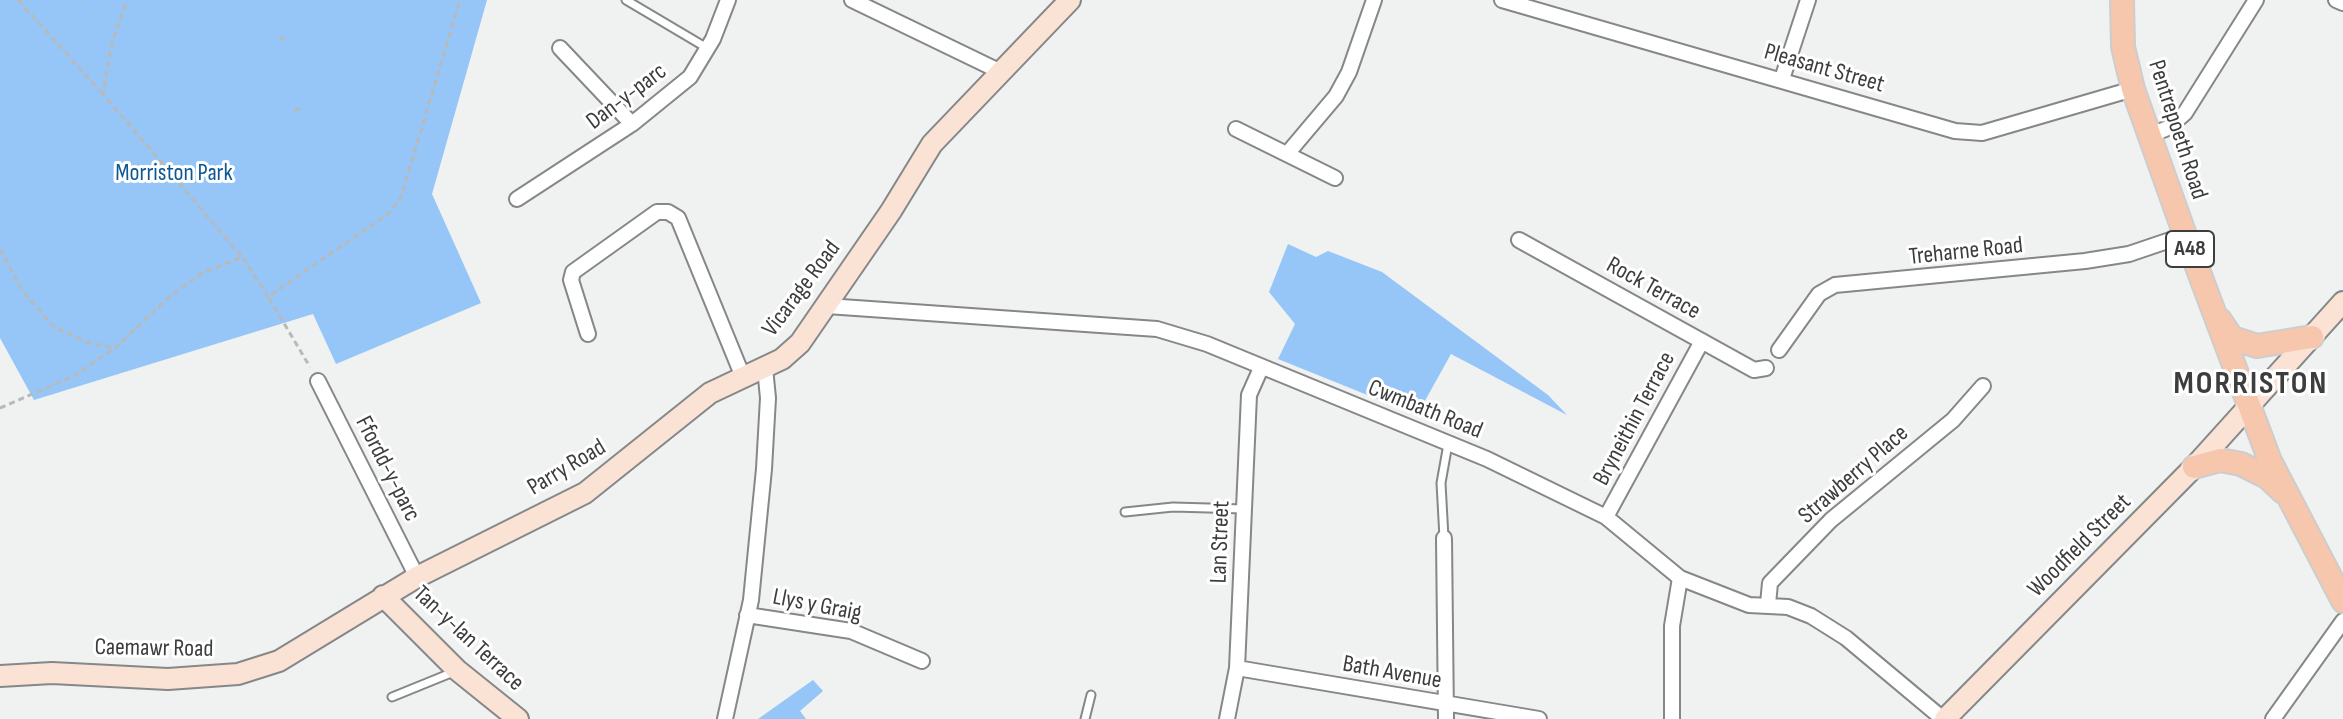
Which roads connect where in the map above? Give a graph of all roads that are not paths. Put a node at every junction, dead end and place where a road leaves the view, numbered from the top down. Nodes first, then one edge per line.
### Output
1 (626, 0) edge
2 (728, 0) edge
3 (852, 0) edge
4 (1070, 0) edge
5 (1374, 0) edge
6 (1502, 0) edge
7 (1808, 0) edge
8 (2122, 0) edge
9 (2256, 0) edge
10 (2336, 0) edge
11 (2343, 3) edge
12 (560, 48) dead end
13 (708, 48) junction
14 (999, 71) junction
15 (1782, 79) junction
16 (2133, 89) junction
17 (632, 124) junction
18 (1236, 129) dead end
19 (2148, 136) junction
20 (1287, 154) junction
21 (1335, 178) dead end
22 (517, 199) dead end
23 (2185, 235) junction
24 (1519, 240) dead end
25 (2343, 302) edge
26 (827, 306) junction
27 (2212, 309) junction
28 (588, 334) dead end
29 (2312, 337) junction
30 (1702, 341) junction
31 (1779, 350) dead end
32 (765, 368) junction
33 (1261, 368) junction
34 (1766, 368) dead end
35 (743, 377) junction
36 (318, 381) road end
37 (1983, 386) dead end
38 (2249, 407) junction
39 (1448, 444) junction
40 (2194, 467) junction
41 (2289, 498) junction
42 (1244, 509) junction
43 (1125, 512) dead end
44 (1606, 517) junction
45 (1444, 538) joint
46 (417, 577) junction
47 (1680, 578) junction
48 (383, 596) junction
49 (2343, 599) edge
50 (1768, 604) junction
51 (747, 615) junction
52 (2343, 621) edge
53 (922, 661) dead end
54 (1237, 668) junction
55 (457, 670) junction
56 (0, 676) edge
57 (1091, 695) dead end
58 (392, 697) dead end
59 (1447, 712) edge
60 (518, 719) edge
61 (725, 719) edge
62 (1085, 719) edge
63 (1227, 719) edge
64 (1539, 719) edge
65 (1672, 719) edge
66 (1944, 719) edge
67 (2273, 719) edge

1 - 13 lane
2 - 13 street, Dan-y-parc
3 - 14 street
4 - 14 street, Vicarage Road
5 - 20 street
6 - 15 street, Pleasant Street
7 - 15 street
8 - 16 main road, Pentrepoeth Road / A48
9 - 19 street
10 - 11 street
12 - 17 street
13 - 17 street, Dan-y-parc
14 - 26 street, Vicarage Road
15 - 16 street, Pleasant Street
16 - 19 main road, Pentrepoeth Road / A48
17 - 22 street, Dan-y-parc
18 - 20 street
19 - 23 main road, Pentrepoeth Road / A48
20 - 21 street
23 - 27 main road, Pentrepoeth Road / A48
23 - 31 street, Treharne Road
24 - 30 street, Rock Terrace
25 - 29 street, Woodfield Street
26 - 32 street, Vicarage Road
26 - 33 street, Cwmbath Road
27 - 29 main road
27 - 38 main road, Pentrepoeth Road / A48
28 - 35 street
29 - 38 street, Woodfield Street
30 - 34 street, Rock Terrace
30 - 44 street, Bryneithin Terrace
32 - 35 street, Parry Road
32 - 51 street, Vicarage Road
33 - 39 street, Cwmbath Road
33 - 42 street, Lan Street
35 - 46 street, Parry Road
36 - 46 street, Ffordd-y-parc
37 - 50 street, Strawberry Place
38 - 40 street, Woodfield Street
38 - 41 main road, A48
39 - 44 street, Cwmbath Road
39 - 45 lane
40 - 41 main road
40 - 66 street, Woodfield Street
41 - 49 main road, A48
42 - 43 lane
42 - 54 street, Lan Street
44 - 47 street, Cwmbath Road
45 - 59 street
46 - 48 street, Parry Road
47 - 50 street, Cwmbath Road
47 - 65 street
48 - 55 street, Tan-y-lan Terrace
48 - 56 street, Caemawr Road
50 - 66 street, Cwmbath Road
51 - 53 street, Llys y Graig
51 - 61 street, Vicarage Road
52 - 67 street
54 - 59 street, Bath Avenue
54 - 63 street, Lan Street
55 - 58 lane
55 - 60 street, Tan-y-lan Terrace
57 - 62 lane
59 - 64 street, Bath Avenue

